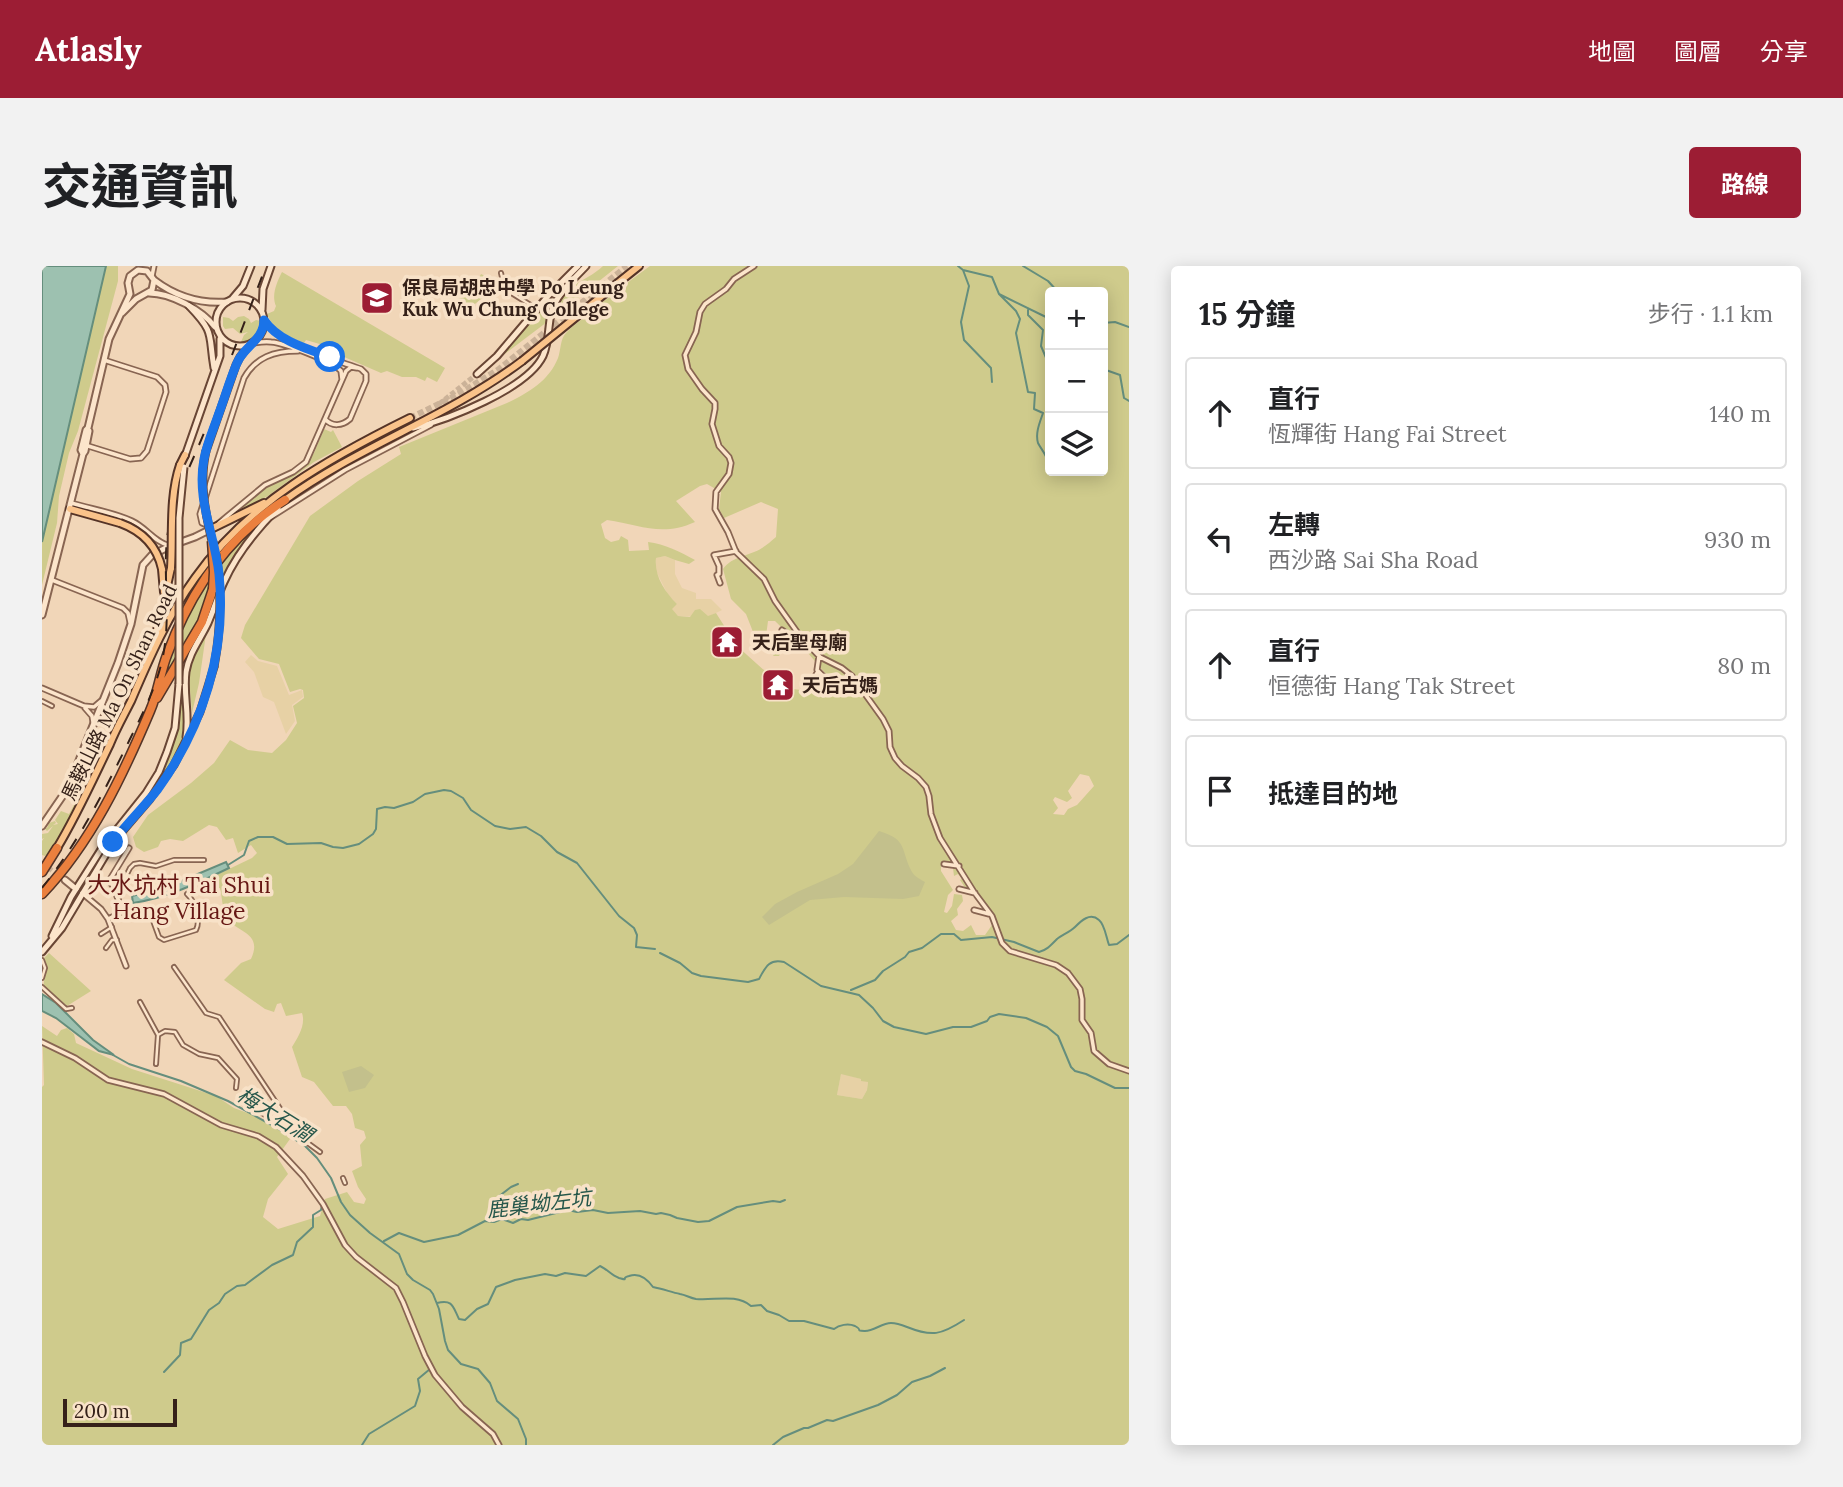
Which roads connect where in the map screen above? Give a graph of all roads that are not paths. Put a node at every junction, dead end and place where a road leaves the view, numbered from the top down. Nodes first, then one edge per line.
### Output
1 (146, 266) edge
2 (154, 266) edge
3 (251, 266) edge
4 (271, 266) edge
5 (578, 266) edge
6 (586, 266) edge
7 (639, 266) edge
8 (754, 266) edge
9 (139, 270) junction
10 (501, 273) dead end
11 (153, 278) junction
12 (131, 290) junction
13 (146, 294) junction
14 (229, 300) junction
15 (189, 306) junction
16 (537, 309) junction
17 (262, 312) junction
18 (122, 313) junction
19 (264, 320) junction
20 (215, 327) junction
21 (219, 336) junction
22 (252, 343) junction
23 (298, 351) junction
24 (104, 360) junction
25 (356, 368) junction
26 (215, 371) junction
27 (477, 374) tunnel mouth
28 (342, 381) junction
29 (325, 418) junction
30 (410, 418) tunnel mouth
31 (436, 422) junction
32 (410, 429) junction
33 (85, 445) junction
34 (185, 455) joint
35 (182, 466) junction
36 (282, 498) junction
37 (70, 506) junction
38 (261, 525) junction
39 (213, 527) junction
40 (212, 541) junction
41 (170, 546) junction
42 (736, 551) junction
43 (52, 580) junction
44 (720, 583) dead end
45 (164, 595) junction
46 (44, 604) edge
47 (42, 615) edge
48 (131, 624) junction
49 (782, 630) dead end
50 (197, 640) junction
51 (808, 645) junction
52 (151, 656) junction
53 (183, 656) junction
54 (819, 656) junction
55 (818, 671) junction
56 (42, 688) edge
57 (809, 688) dead end
58 (831, 691) dead end
59 (103, 699) junction
60 (42, 701) edge
61 (52, 706) dead end
62 (84, 706) junction
63 (152, 708) junction
64 (93, 725) junction
65 (183, 747) junction
66 (139, 806) junction
67 (42, 826) edge
68 (57, 848) junction
69 (130, 848) dead end
70 (204, 860) dead end
71 (944, 864) dead end
72 (42, 866) edge
73 (958, 866) junction
74 (42, 873) edge
75 (65, 880) tunnel mouth
76 (50, 886) junction
77 (113, 886) junction
78 (76, 889) junction
79 (959, 889) dead end
80 (975, 893) junction
81 (42, 894) edge
82 (82, 894) junction
83 (187, 894) dead end
84 (42, 903) edge
85 (974, 910) dead end
86 (123, 912) junction
87 (990, 914) junction
88 (108, 919) junction
89 (112, 927) junction
90 (101, 934) dead end
91 (117, 940) junction
92 (106, 948) dead end
93 (44, 950) edge
94 (42, 960) edge
95 (127, 966) dead end
96 (174, 967) dead end
97 (42, 978) edge
98 (42, 987) edge
99 (140, 1002) dead end
100 (72, 1008) dead end
101 (158, 1035) junction
102 (42, 1042) edge
103 (156, 1064) dead end
104 (1129, 1071) edge
105 (236, 1088) dead end
106 (240, 1097) dead end
107 (287, 1128) junction
108 (320, 1152) dead end
109 (343, 1178) dead end
110 (345, 1184) dead end
111 (499, 1445) edge

1 - 9 street
2 - 11 street
3 - 14 main road
4 - 17 main road
5 - 16 main road
6 - 31 main road, 馬鞍山路 Ma On Shan Road
7 - 32 main road, bridge
8 - 42 street
9 - 11 main road
9 - 12 main road
10 - 16 street
11 - 13 main road
11 - 14 main road
12 - 13 main road
12 - 18 main road
13 - 15 main road
13 - 18 main road
14 - 17 main road
14 - 20 main road
15 - 20 main road
15 - 26 main road
16 - 27 main road
17 - 19 main road
18 - 24 main road
19 - 22 main road
19 - 25 street
20 - 21 main road
21 - 22 main road
21 - 26 main road
22 - 23 street
22 - 40 main road, bridge
23 - 28 street
23 - 39 street
24 - 33 main road
24 - 33 street
25 - 28 street
25 - 29 street
26 - 34 main road
28 - 29 street
29 - 39 street
30 - 36 main road, 馬鞍山路 Ma On Shan Road
31 - 32 main road, 馬鞍山路 Ma On Shan Road
31 - 38 street, 馬鞍山路 Ma On Shan Road
32 - 36 main road, 馬鞍山路 Ma On Shan Road
33 - 37 main road
34 - 35 main road
35 - 45 main road, bridge
35 - 66 main road, bridge
36 - 38 main road, 馬鞍山路 Ma On Shan Road
36 - 39 main road
36 - 52 main road, 馬鞍山路 Ma On Shan Road
36 - 63 highway, 馬鞍山路 Ma On Shan Road
37 - 41 street
37 - 43 main road
37 - 45 main road, bridge
38 - 50 main road, 馬鞍山路 Ma On Shan Road
39 - 41 main road
40 - 53 highway, bridge
40 - 65 main road, bridge
41 - 48 main road
42 - 44 street
42 - 51 street
43 - 46 main road
43 - 48 street
45 - 52 main road
46 - 47 main road
48 - 59 main road
49 - 51 street
50 - 53 highway
50 - 65 main road, 馬鞍山路 Ma On Shan Road
51 - 54 street
52 - 68 main road, 馬鞍山路 Ma On Shan Road
53 - 63 highway
54 - 55 street
54 - 73 street
55 - 57 street
55 - 58 street
56 - 62 street
59 - 62 street
59 - 64 main road
60 - 61 street
62 - 64 street
63 - 76 highway, 馬鞍山路 Ma On Shan Road
64 - 67 main road
65 - 66 main road
66 - 78 main road
66 - 82 main road
68 - 72 highway
68 - 74 highway, 馬鞍山路 Ma On Shan Road
69 - 77 street
70 - 77 street
71 - 73 street
73 - 80 street
75 - 78 main road
76 - 81 highway, 馬鞍山路 Ma On Shan Road
76 - 84 highway
77 - 86 street
78 - 82 main road
78 - 93 main road
79 - 80 street
80 - 87 street
82 - 88 street
82 - 93 main road
83 - 86 street
85 - 87 street
86 - 88 street
87 - 104 street
88 - 89 street
89 - 90 street
89 - 91 street
91 - 92 street
91 - 95 street
94 - 97 street
96 - 107 street
98 - 100 street
99 - 101 street
101 - 103 street
101 - 105 street
102 - 111 street
106 - 107 street
107 - 108 street
109 - 110 street

